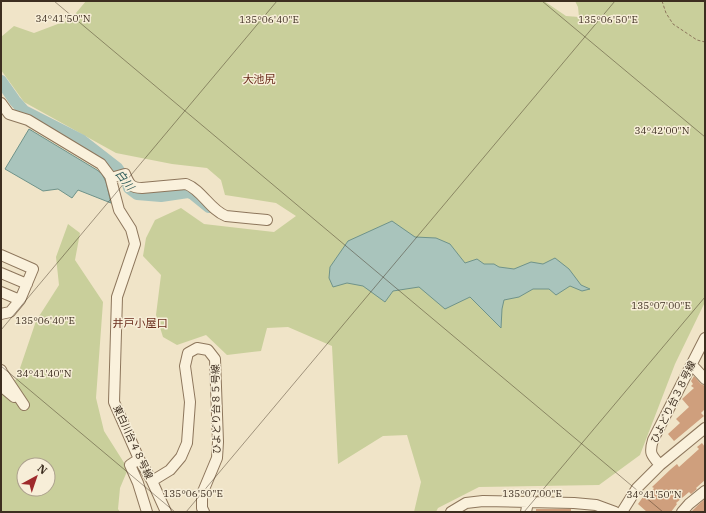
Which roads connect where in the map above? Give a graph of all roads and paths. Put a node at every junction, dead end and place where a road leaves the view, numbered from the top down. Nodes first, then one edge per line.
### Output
1 (662, 1) edge
2 (705, 42) edge
3 (1, 103) edge
4 (111, 178) junction
5 (267, 220) dead end
6 (1, 255) edge
7 (1, 273) edge
8 (26, 284) junction
9 (1, 292) edge
10 (20, 300) junction
11 (1, 314) edge
12 (705, 338) edge
13 (692, 365) junction
14 (1, 370) edge
15 (705, 379) edge
16 (1, 386) edge
17 (703, 434) edge
18 (140, 459) junction
19 (660, 465) junction
20 (152, 482) junction
21 (705, 491) edge
22 (527, 507) edge
23 (573, 508) edge
24 (147, 512) edge
25 (166, 512) edge
26 (204, 512) edge
27 (451, 512) edge
28 (616, 512) edge
29 (622, 512) edge
30 (682, 512) edge

1 - 2 path
3 - 4 street, 東白川台４８号線
4 - 5 street
4 - 18 street, 東白川台４８号線
6 - 8 street
7 - 8 street
8 - 10 street
9 - 10 street
10 - 11 street
12 - 13 street, ひよどり台３８号線
13 - 15 street
13 - 19 street, ひよどり台３８号線
14 - 16 street
17 - 19 street
18 - 20 street, 東白川台４８号線
18 - 24 street
19 - 29 street
20 - 25 street, 東白川台４８号線
20 - 26 street, ひよどり台８５号線
21 - 30 street
22 - 23 street
22 - 27 street
23 - 28 street

